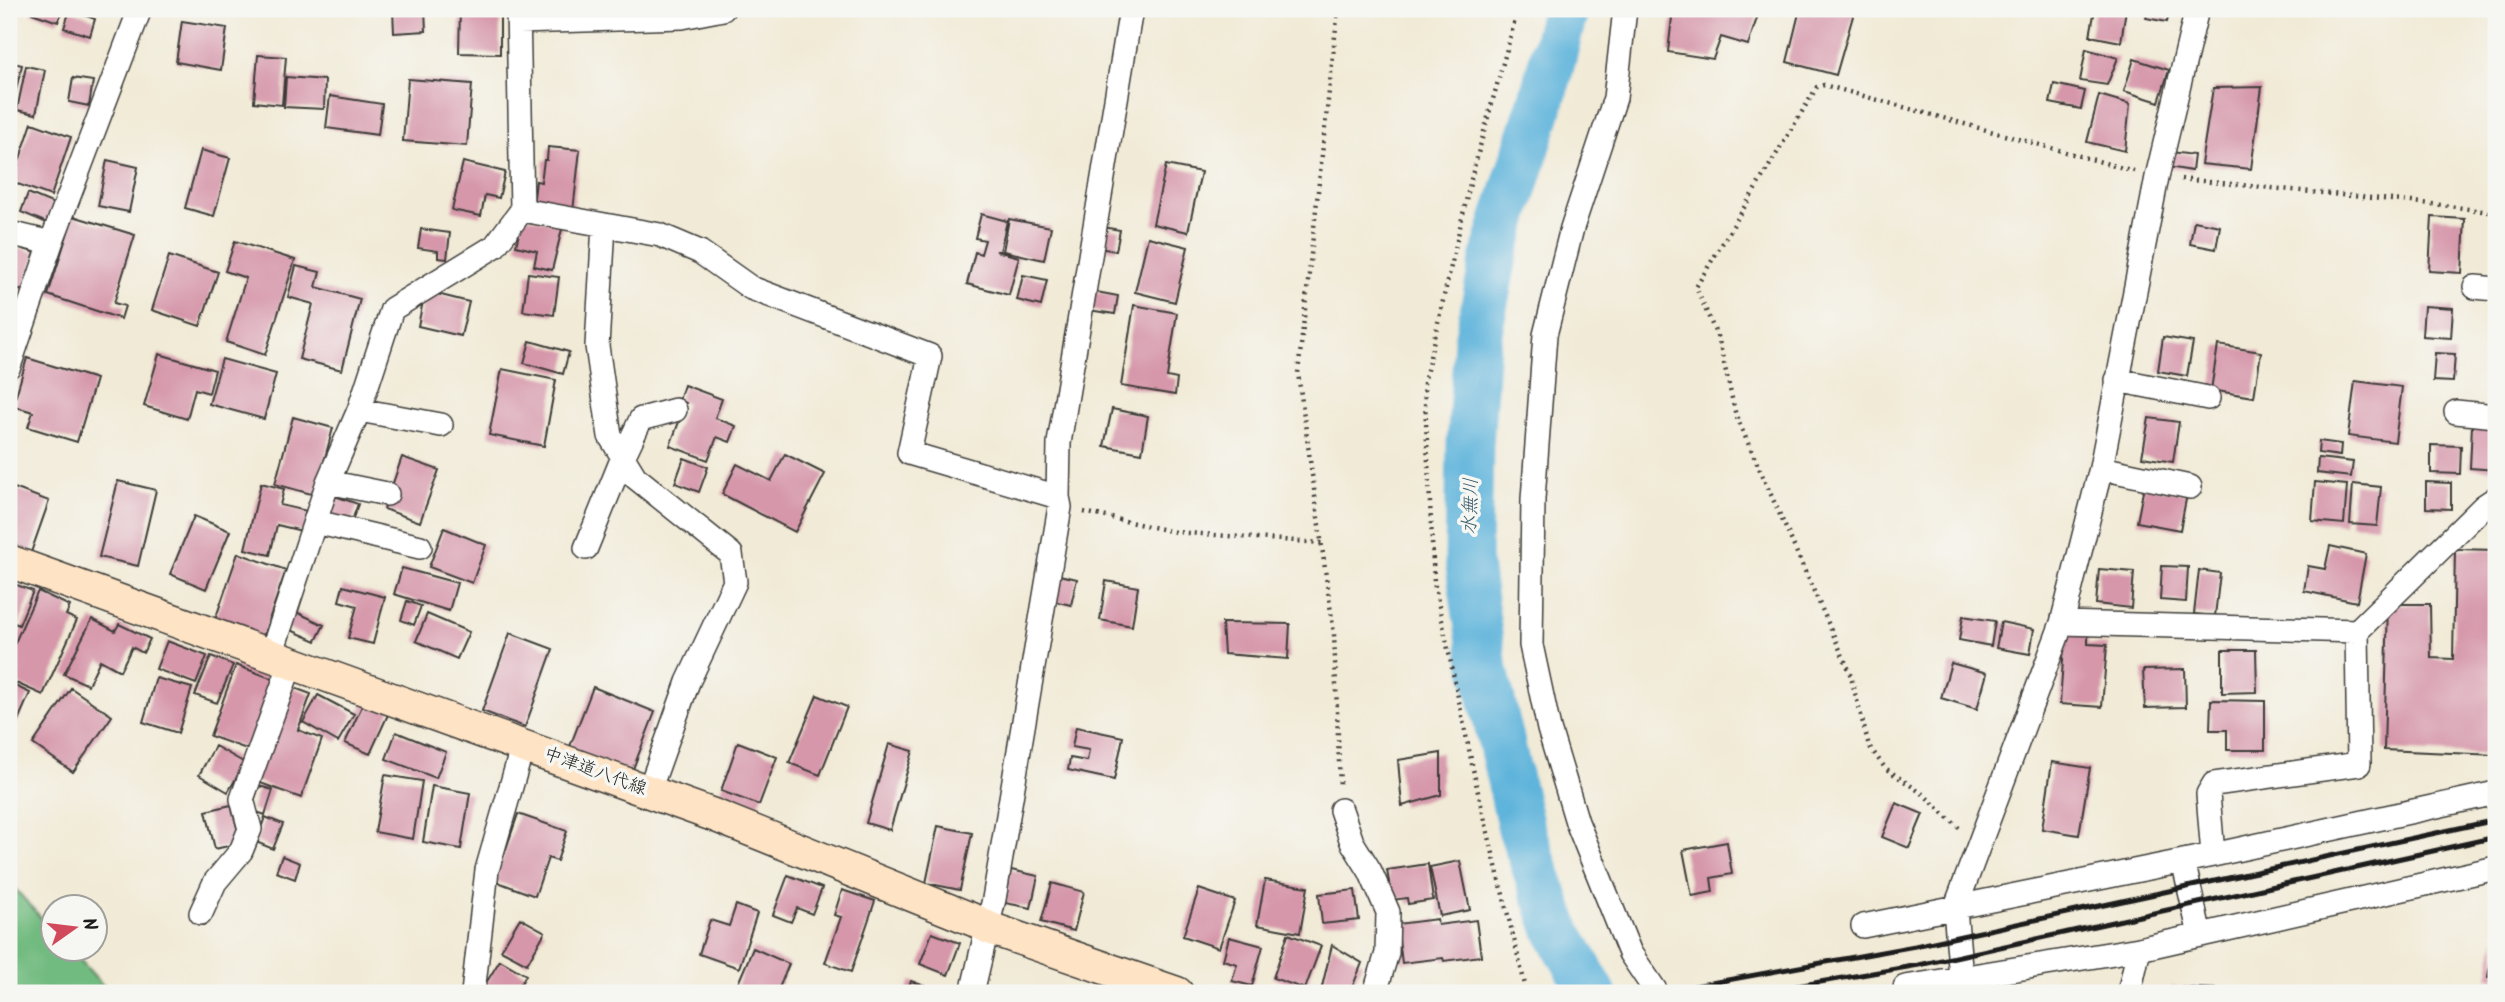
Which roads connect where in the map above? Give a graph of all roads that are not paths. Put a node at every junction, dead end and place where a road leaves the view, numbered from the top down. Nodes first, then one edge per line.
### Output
1 (139, 9) edge
2 (723, 9) edge
3 (1131, 9) edge
4 (1625, 9) edge
5 (2197, 9) edge
6 (519, 15) edge
7 (522, 211) junction
8 (604, 225) junction
9 (9, 233) edge
10 (51, 243) junction
11 (9, 366) edge
12 (2117, 380) junction
13 (2208, 398) dead end
14 (359, 410) junction
15 (675, 410) dead end
16 (2456, 412) dead end
17 (2496, 416) edge
18 (440, 425) dead end
19 (622, 457) junction
20 (2101, 468) junction
21 (328, 482) junction
22 (2190, 487) dead end
23 (387, 494) dead end
24 (2496, 498) edge
25 (1059, 502) junction
26 (316, 522) junction
27 (420, 548) dead end
28 (586, 548) dead end
29 (9, 561) edge
30 (2063, 623) junction
31 (2357, 631) junction
32 (281, 659) junction
33 (523, 745) junction
34 (649, 791) junction
35 (2496, 793) edge
36 (1341, 810) road end
37 (2213, 855) junction
38 (2183, 862) junction
39 (2496, 868) edge
40 (1955, 909) junction
41 (201, 914) dead end
42 (1863, 926) dead end
43 (989, 929) junction
44 (2200, 935) junction
45 (2139, 949) junction
46 (1961, 978) junction
47 (474, 993) edge
48 (972, 993) edge
49 (1177, 993) edge
50 (1375, 993) edge
51 (1657, 993) edge
52 (1905, 993) edge
53 (2129, 993) edge

1 - 10 street
2 - 6 street
3 - 25 street
4 - 51 street
5 - 12 street
6 - 7 street
7 - 8 street
7 - 14 street
8 - 19 street
8 - 25 street
9 - 10 street
10 - 11 street
12 - 13 street
12 - 20 street
14 - 18 street
14 - 21 street
15 - 19 street
16 - 17 street
19 - 28 street
19 - 34 street
20 - 22 street
20 - 30 street
21 - 23 street
21 - 26 street
24 - 31 street
25 - 43 street
26 - 27 street
26 - 32 street
29 - 32 main road, 中津道八代線
30 - 31 street
30 - 40 street
31 - 37 street
32 - 33 main road, 中津道八代線
32 - 41 street
33 - 34 main road, 中津道八代線
33 - 47 street
34 - 43 main road, 中津道八代線
35 - 37 street
36 - 50 street
37 - 38 street
38 - 40 street
38 - 44 street
39 - 44 street
40 - 42 street
40 - 46 street
43 - 48 street
43 - 49 main road, 中津道八代線
44 - 45 street
45 - 46 street
45 - 53 street
46 - 52 street

